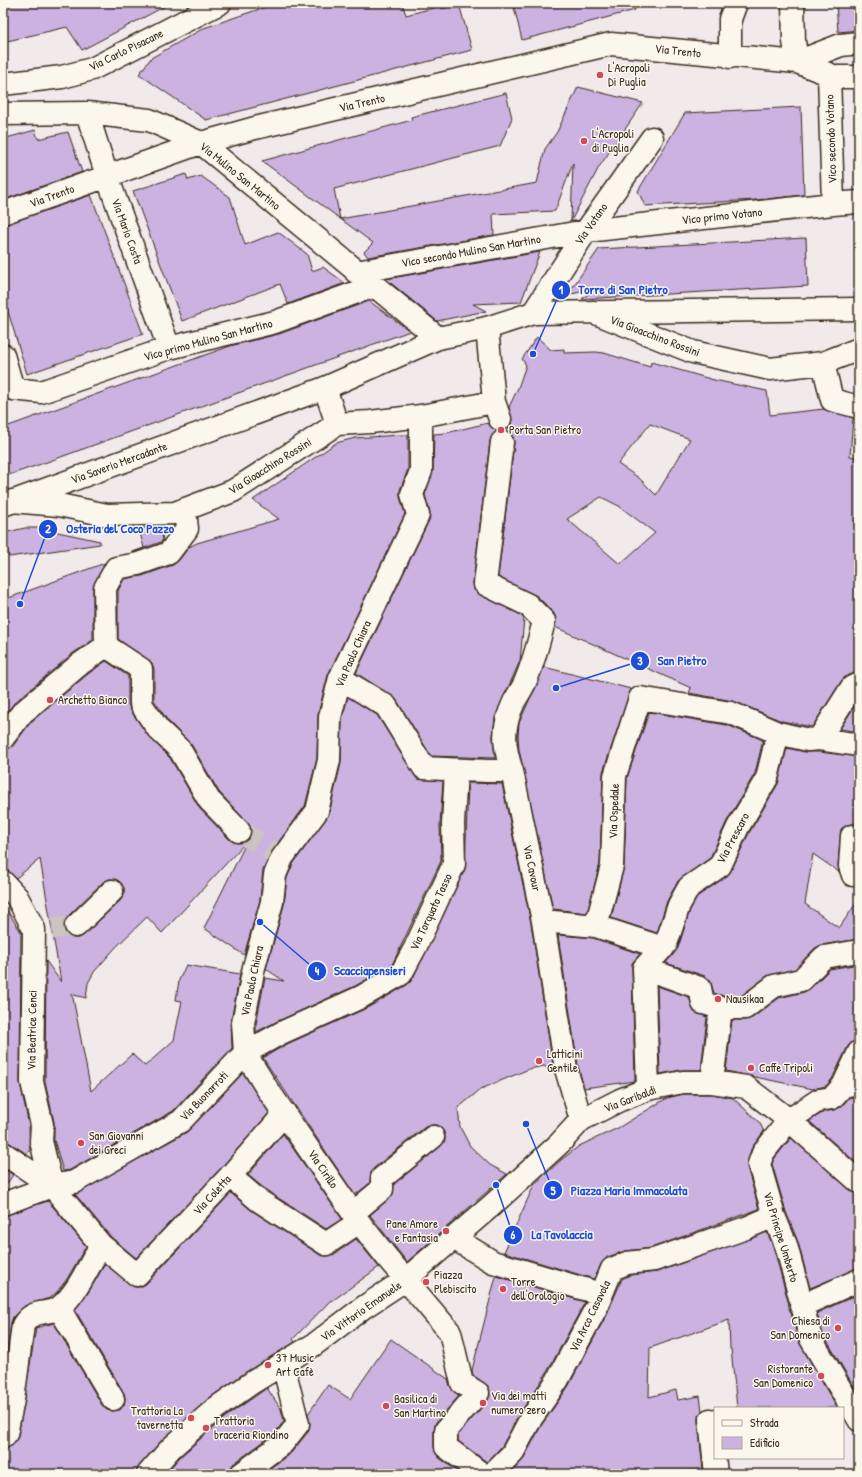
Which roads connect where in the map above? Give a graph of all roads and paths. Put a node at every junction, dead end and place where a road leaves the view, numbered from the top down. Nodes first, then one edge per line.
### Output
1 (220, 3) edge
2 (736, 3) edge
3 (793, 3) edge
4 (859, 44) edge
5 (730, 57) junction
6 (797, 62) junction
7 (832, 76) junction
8 (859, 77) edge
9 (3, 84) edge
10 (87, 113) junction
11 (3, 114) edge
12 (652, 138) dead end
13 (201, 143) junction
14 (107, 176) junction
15 (859, 202) edge
16 (833, 204) junction
17 (3, 213) edge
18 (586, 230) junction
19 (356, 272) junction
20 (374, 286) junction
21 (859, 309) edge
22 (591, 311) junction
23 (533, 313) junction
24 (487, 328) junction
25 (438, 338) junction
26 (169, 348) junction
27 (859, 349) edge
28 (3, 355) edge
29 (823, 363) junction
30 (324, 388) junction
31 (8, 391) edge
32 (859, 407) edge
33 (421, 416) junction
34 (236, 422) joint
35 (337, 424) junction
36 (502, 442) dead end
37 (8, 503) edge
38 (186, 509) junction
39 (106, 646) junction
40 (340, 678) junction
41 (859, 684) edge
42 (5, 731) edge
43 (778, 733) junction
44 (819, 738) junction
45 (859, 745) edge
46 (456, 770) junction
47 (512, 771) junction
48 (239, 831) tunnel mouth
49 (852, 836) dead end
50 (852, 875) dead end
51 (3, 882) edge
52 (112, 891) dead end
53 (543, 921) junction
54 (76, 926) tunnel mouth
55 (596, 926) junction
56 (653, 944) junction
57 (859, 951) edge
58 (644, 968) junction
59 (721, 1008) junction
60 (859, 1052) edge
61 (245, 1053) junction
62 (712, 1082) junction
63 (851, 1085) edge
64 (648, 1089) junction
65 (285, 1113) junction
66 (581, 1120) junction
67 (789, 1120) junction
68 (433, 1137) dead end
69 (3, 1154) edge
70 (230, 1176) junction
71 (859, 1182) edge
72 (52, 1186) junction
73 (3, 1204) edge
74 (774, 1216) junction
75 (356, 1218) junction
76 (455, 1239) junction
77 (101, 1245) junction
78 (405, 1280) junction
79 (859, 1280) edge
80 (601, 1294) junction
81 (801, 1306) junction
82 (59, 1308) junction
83 (283, 1364) junction
84 (113, 1399) dead end
85 (710, 1420) dead end
86 (859, 1420) edge
87 (3, 1437) edge
88 (714, 1456) edge
89 (714, 1459) edge
90 (502, 1471) edge
91 (148, 1474) edge
92 (241, 1474) edge
93 (482, 1474) edge
94 (716, 1474) edge

1 - 9 street, Via Carlo Pisacane
2 - 5 street
3 - 6 street
4 - 6 street
5 - 6 street, Via Trento
5 - 13 street, Via Trento
6 - 7 street
7 - 8 street
7 - 16 street, Vico secondo Votano
10 - 11 street, Via Mulino San Martino
10 - 13 street, Via Mulino San Martino
10 - 14 street, Via Mario Costa
12 - 18 street, Via Votano
13 - 14 street, Via Trento
13 - 19 street, Via Mulino San Martino
14 - 17 street, Via Trento
14 - 26 street, Via Mario Costa
15 - 16 street, Vico primo Votano
16 - 18 street, Vico primo Votano
18 - 19 street, Vico secondo Mulino San Martino
18 - 23 street, Via Votano
19 - 20 street, Via Mulino San Martino
20 - 25 street, Via Mulino San Martino
20 - 26 street, Vico primo Mulino San Martino
21 - 22 street, Via Gioacchino Rossini
22 - 23 street, Via Gioacchino Rossini
22 - 29 street, Via Gioacchino Rossini
23 - 24 street, Via Gioacchino Rossini
24 - 25 street, Via Gioacchino Rossini
24 - 33 street, Via Gioacchino Rossini
25 - 30 street, Via Gioacchino Rossini
26 - 31 street, Vico primo Mulino San Martino
27 - 29 street, Via Gioacchino Rossini
28 - 31 street
29 - 32 street
30 - 34 street, Via Gioacchino Rossini
30 - 35 street
33 - 35 street, Via Gioacchino Rossini
33 - 40 street, Via Paolo Chiara
34 - 37 street, Via Saverio Mercadante
35 - 38 street, Via Gioacchino Rossini
36 - 47 street, Via Cavour
37 - 38 street, Via Gioacchino Rossini
38 - 39 street
39 - 42 street
39 - 48 street
40 - 46 street
40 - 61 street, Via Paolo Chiara
41 - 44 street
43 - 44 street
43 - 55 street, Via Ospedale
43 - 56 street, Via Prescaro
44 - 45 street
46 - 47 street
46 - 61 street, Via Torquato Tasso
47 - 53 street, Via Cavour
49 - 50 street
51 - 72 street, Via Beatrice Cenci
52 - 54 street
53 - 55 street
53 - 66 street, Via Cavour
55 - 56 street
56 - 58 street, Via Prescaro
57 - 59 street
58 - 59 street
58 - 64 street
59 - 62 street
60 - 63 street
61 - 65 street, Via Cirillo
61 - 72 street, Via Buonarroti
62 - 64 street, Via Garibaldi
62 - 67 street, Via Garibaldi
63 - 67 street
64 - 66 street, Via Garibaldi
65 - 70 street, Via Coletta
65 - 75 street, Via Cirillo
66 - 76 street, Via Garibaldi
67 - 71 street, Via Garibaldi
67 - 74 street, Via Principe Umberto
68 - 75 street
69 - 72 street
70 - 75 street
70 - 77 street, Via Coletta
72 - 73 street, Via Buonarroti
72 - 77 street
74 - 80 street, Via Arco Casavola
74 - 81 street, Via Principe Umberto
75 - 78 street, Via Cirillo
76 - 78 street
76 - 80 street
77 - 82 street
78 - 83 street, Via Vittorio Emanuele
78 - 93 street
79 - 81 street
80 - 90 street, Via Arco Casavola
81 - 86 street, Via Principe Umberto
82 - 84 street
82 - 87 street
83 - 91 street, Via Vittorio Emanuele
83 - 92 street
85 - 88 street
89 - 94 street

